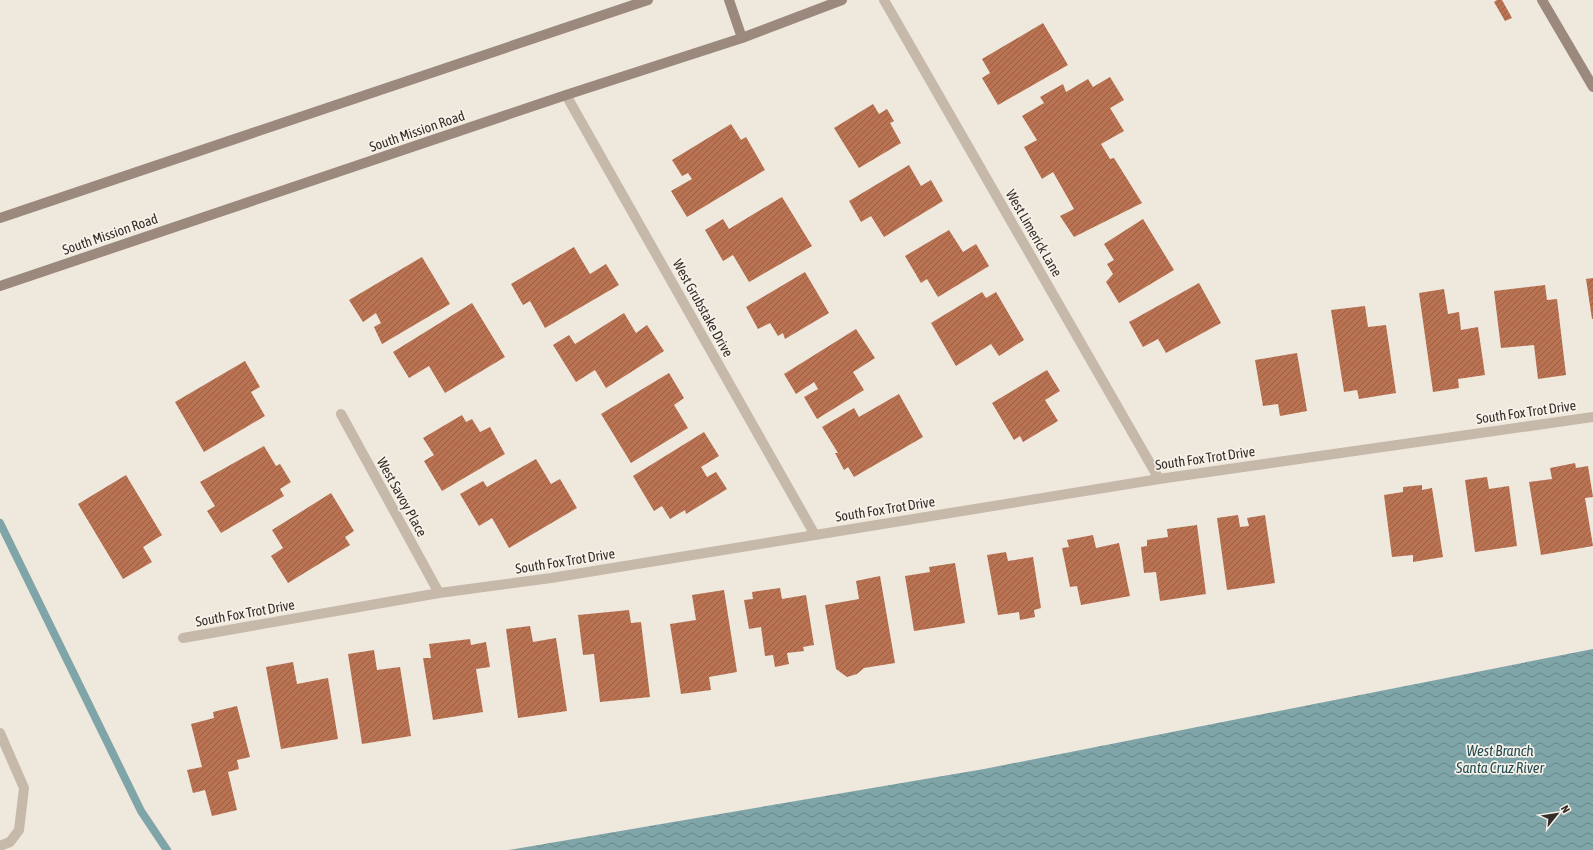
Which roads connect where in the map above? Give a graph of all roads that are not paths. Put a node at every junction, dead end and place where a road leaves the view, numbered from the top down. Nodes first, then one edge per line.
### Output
1 (648, 0) edge
2 (729, 0) edge
3 (842, 0) edge
4 (884, 0) edge
5 (1542, 0) edge
6 (742, 38) junction
7 (1593, 87) edge
8 (566, 95) junction
9 (0, 218) edge
10 (0, 286) edge
11 (341, 414) dead end
12 (1593, 417) edge
13 (1159, 479) junction
14 (815, 535) junction
15 (439, 594) junction
16 (183, 638) dead end
17 (0, 733) edge
18 (0, 846) edge

1 - 9 main road
2 - 6 main road
3 - 6 main road, South Mission Road
4 - 13 street, West Limerick Lane
5 - 7 main road
6 - 8 main road, South Mission Road
8 - 10 main road, South Mission Road
8 - 14 street, West Grubstake Drive
11 - 15 street, West Savoy Place
12 - 13 street, South Fox Trot Drive
13 - 14 street, South Fox Trot Drive
14 - 15 street, South Fox Trot Drive
15 - 16 street, South Fox Trot Drive
17 - 18 street

